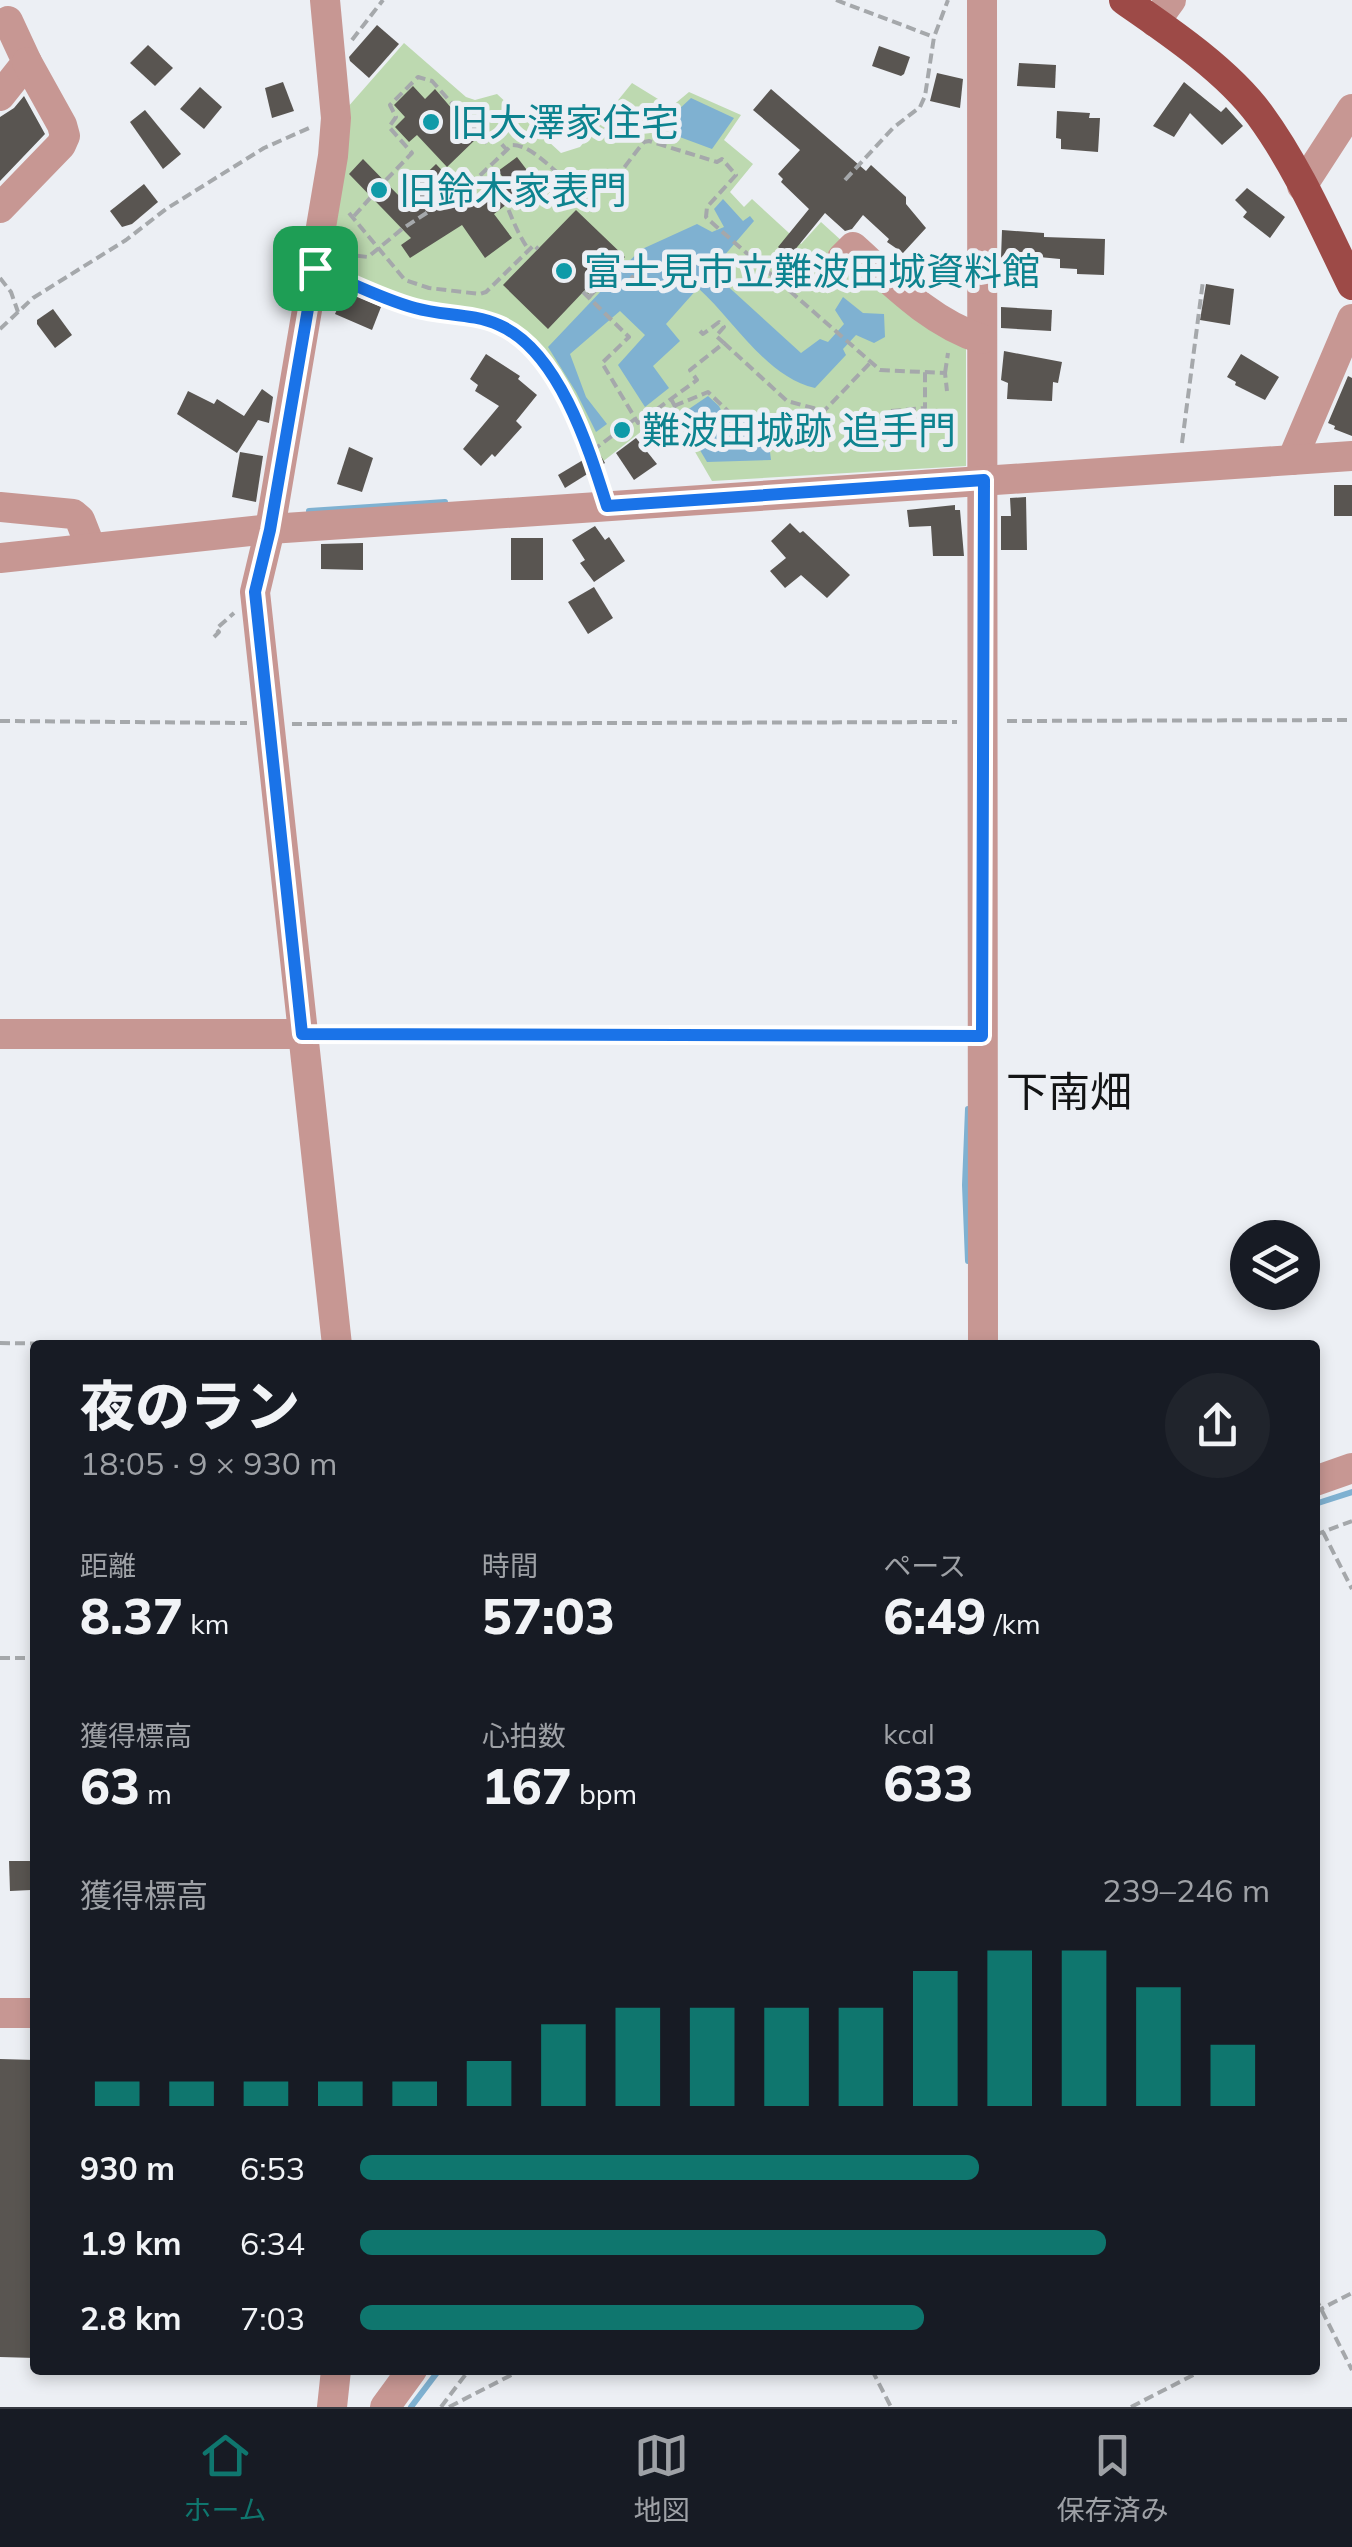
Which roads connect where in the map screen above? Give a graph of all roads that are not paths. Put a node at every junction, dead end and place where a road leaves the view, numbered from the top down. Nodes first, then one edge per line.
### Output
1 (325, 0) edge
2 (982, 0) edge
3 (1124, 0) edge
4 (1163, 11) edge
5 (6, 21) edge
6 (27, 62) junction
7 (0, 96) edge
8 (1352, 109) edge
9 (1302, 186) junction
10 (0, 208) edge
11 (842, 258) dead end
12 (1352, 285) edge
13 (1352, 319) edge
14 (982, 339) junction
15 (1352, 456) edge
16 (1292, 460) junction
17 (984, 480) junction
18 (0, 507) edge
19 (270, 530) junction
20 (91, 548) junction
21 (0, 558) edge
22 (0, 1034) edge
23 (302, 1034) junction
24 (336, 1340) edge
25 (983, 1340) edge
26 (1352, 1468) edge
27 (1320, 1480) edge
28 (0, 2013) edge
29 (30, 2013) edge
30 (335, 2375) edge
31 (408, 2375) edge
32 (332, 2407) edge
33 (386, 2407) edge

1 - 19 street
2 - 14 street
3 - 4 main road
4 - 9 main road
5 - 6 street
6 - 7 street
6 - 10 street
8 - 9 street
9 - 12 main road
11 - 14 street
13 - 16 street
14 - 17 street
15 - 16 street
16 - 17 street
17 - 19 street
17 - 25 street
18 - 20 street
19 - 20 street
19 - 23 street
20 - 21 street
22 - 23 street
23 - 24 street
26 - 27 street
28 - 29 street
30 - 32 street
31 - 33 street

